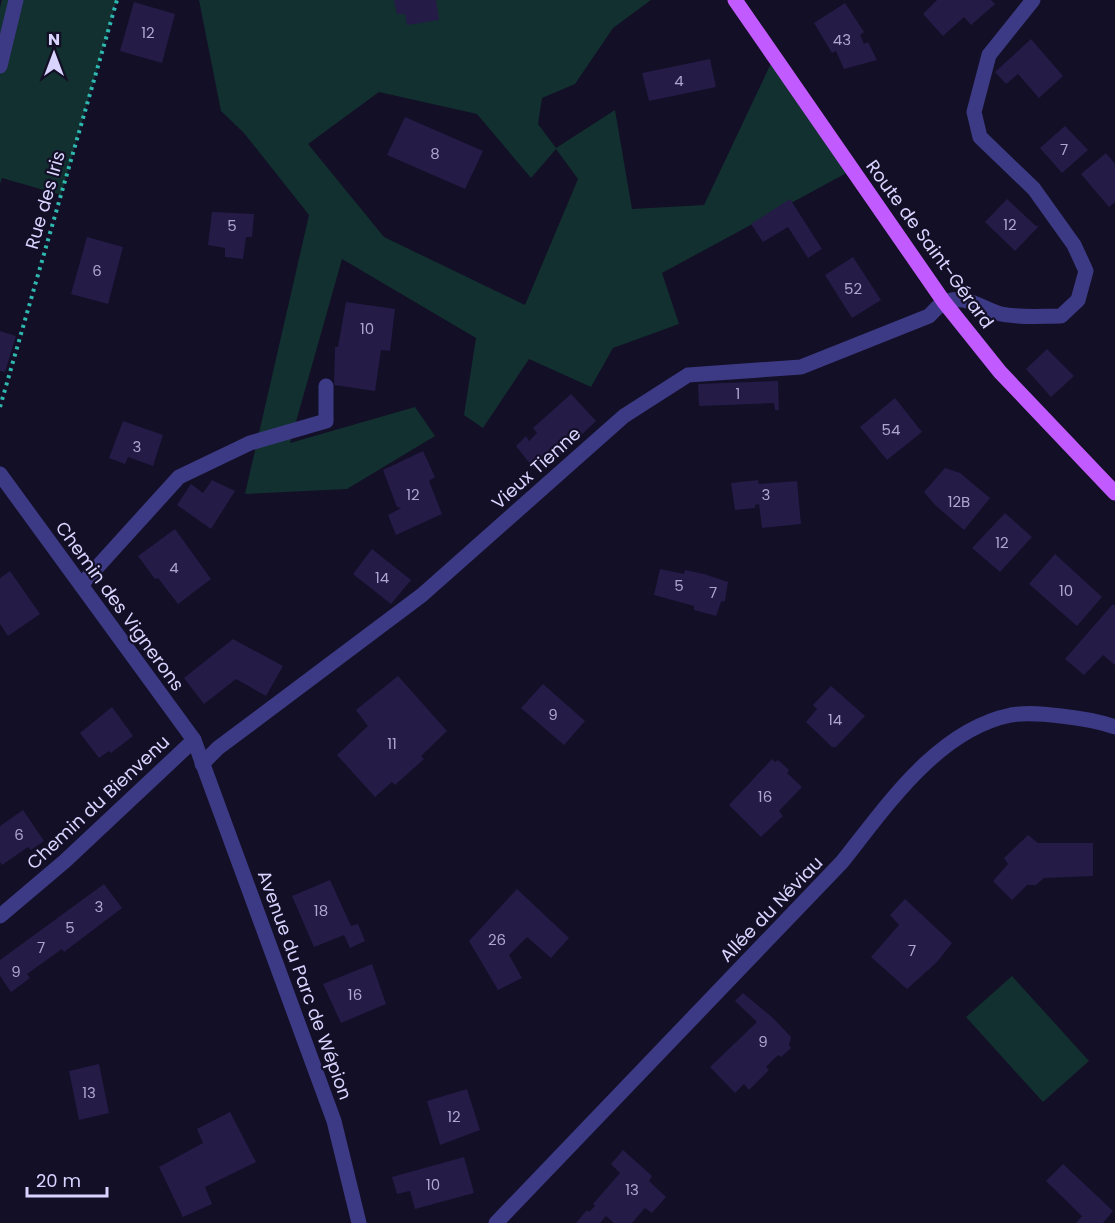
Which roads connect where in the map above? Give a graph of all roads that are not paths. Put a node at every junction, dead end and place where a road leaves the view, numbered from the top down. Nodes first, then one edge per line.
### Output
1 (16, 0) edge
2 (735, 0) edge
3 (1033, 0) edge
4 (0, 66) edge
5 (944, 302) junction
6 (326, 386) dead end
7 (0, 474) edge
8 (1115, 493) edge
9 (81, 585) junction
10 (1115, 727) edge
11 (194, 740) junction
12 (202, 764) junction
13 (0, 916) edge
14 (359, 1223) edge
15 (496, 1223) edge

1 - 4 street
2 - 5 main road, Route de Saint-Gérard
3 - 5 street
5 - 8 main road, Route de Saint-Gérard
5 - 12 street, Vieux Tienne
6 - 9 street
7 - 9 street, Chemin des Vignerons
9 - 11 street, Chemin des Vignerons
10 - 15 street, Allée du Néviau
11 - 12 street, Chemin des Vignerons
11 - 13 street, Chemin du Bienvenu
12 - 14 street, Avenue du Parc de Wépion

